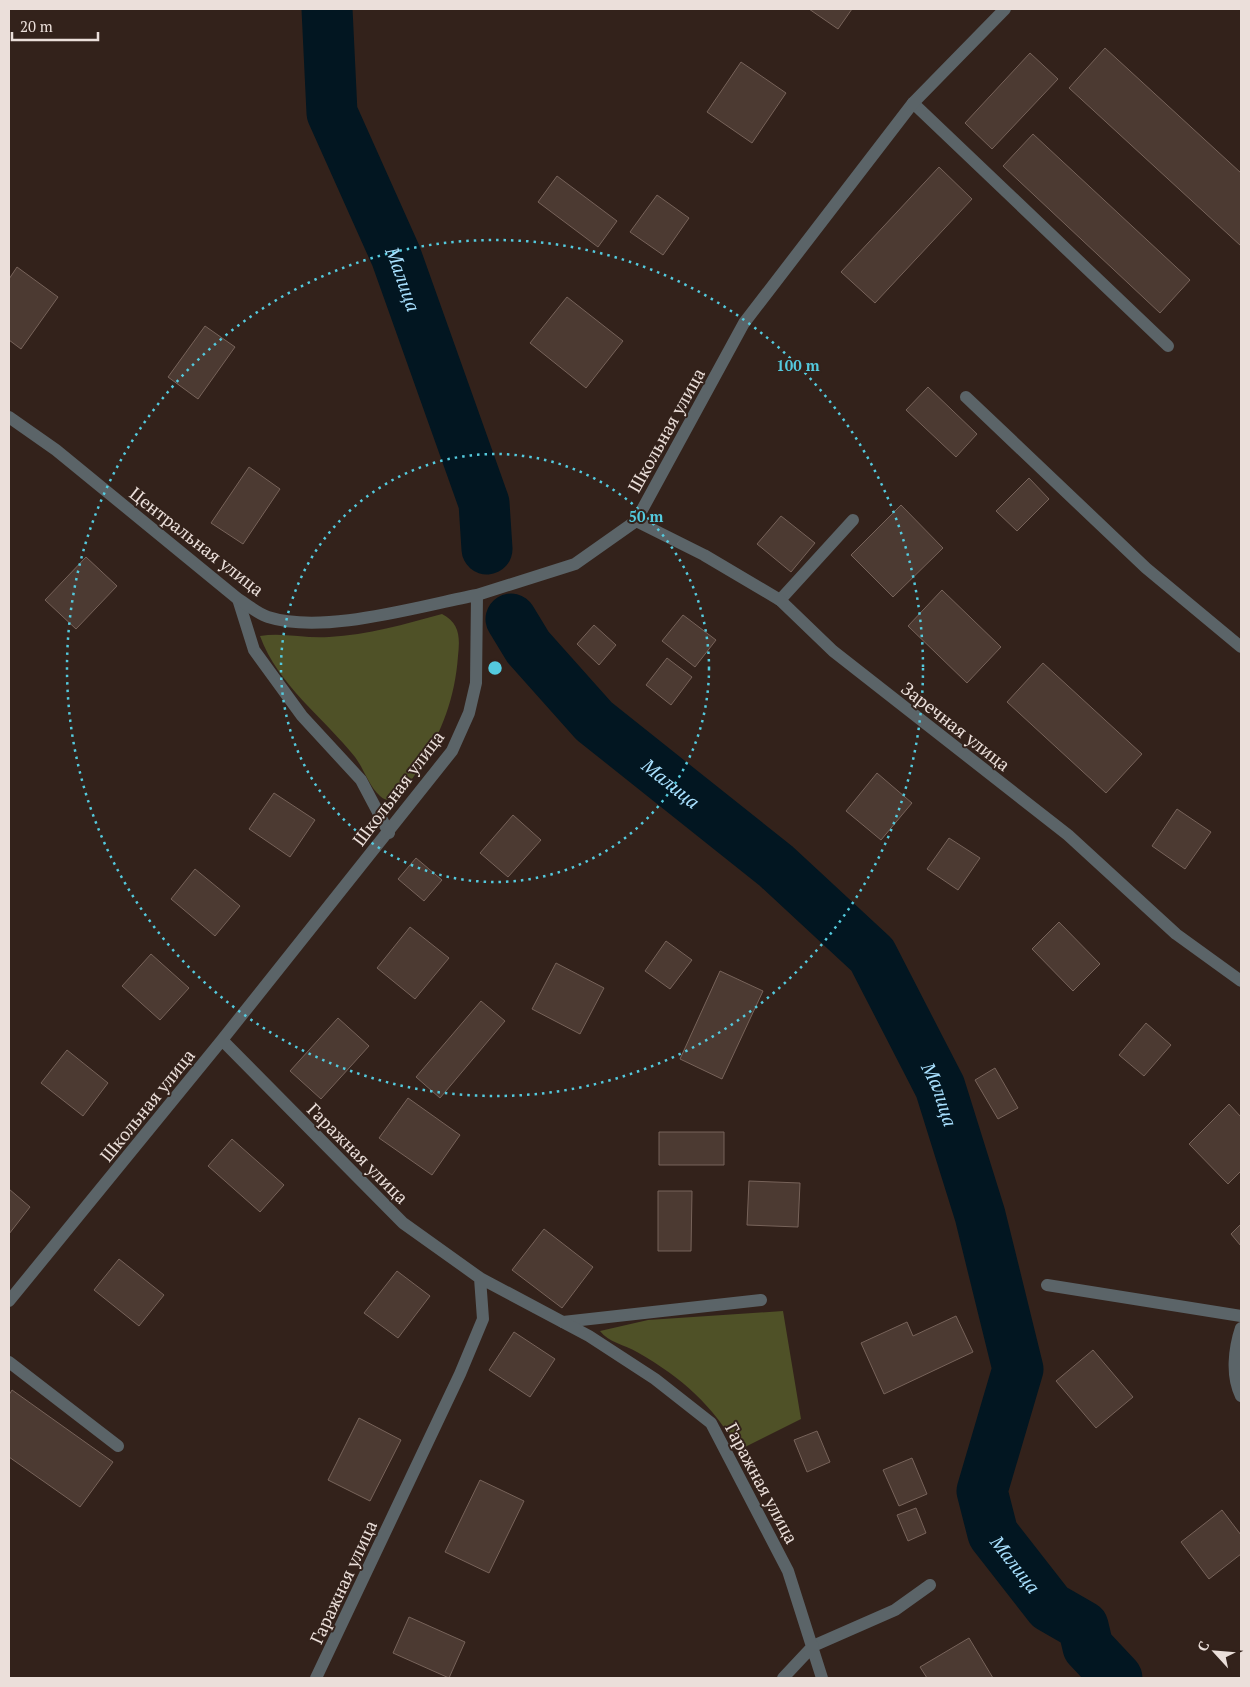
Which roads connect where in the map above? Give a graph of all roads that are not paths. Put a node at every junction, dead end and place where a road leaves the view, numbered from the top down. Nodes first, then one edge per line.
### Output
1 (1005, 9) edge
2 (913, 103) junction
3 (1168, 346) dead end
4 (966, 397) dead end
5 (9, 418) edge
6 (853, 520) dead end
7 (636, 521) junction
8 (477, 595) junction
9 (238, 599) junction
10 (780, 600) junction
11 (1241, 647) edge
12 (390, 832) junction
13 (1241, 981) edge
14 (222, 1040) junction
15 (480, 1278) junction
16 (1047, 1285) dead end
17 (760, 1300) dead end
18 (9, 1301) edge
19 (1241, 1316) edge
20 (563, 1322) junction
21 (1241, 1328) edge
22 (9, 1362) edge
23 (1241, 1396) edge
24 (118, 1446) dead end
25 (930, 1586) dead end
26 (813, 1646) junction
27 (316, 1678) edge
28 (783, 1678) edge
29 (822, 1678) edge

1 - 2 street, Школьная улица
2 - 3 street
2 - 7 street, Школьная улица
4 - 11 street
5 - 9 street, Центральная улица
6 - 10 street
7 - 8 street, Школьная улица
7 - 10 street, Заречная улица
8 - 9 street, Центральная улица
8 - 12 street, Школьная улица
9 - 12 street
10 - 13 street, Заречная улица
12 - 14 street, Школьная улица
14 - 15 street, Гаражная улица
14 - 18 street, Школьная улица
15 - 20 street, Гаражная улица
15 - 27 street, Гаражная улица
16 - 19 street
17 - 20 street
20 - 26 street, Гаражная улица
21 - 23 street
22 - 24 street
25 - 26 street
26 - 28 street
26 - 29 street, Гаражная улица

